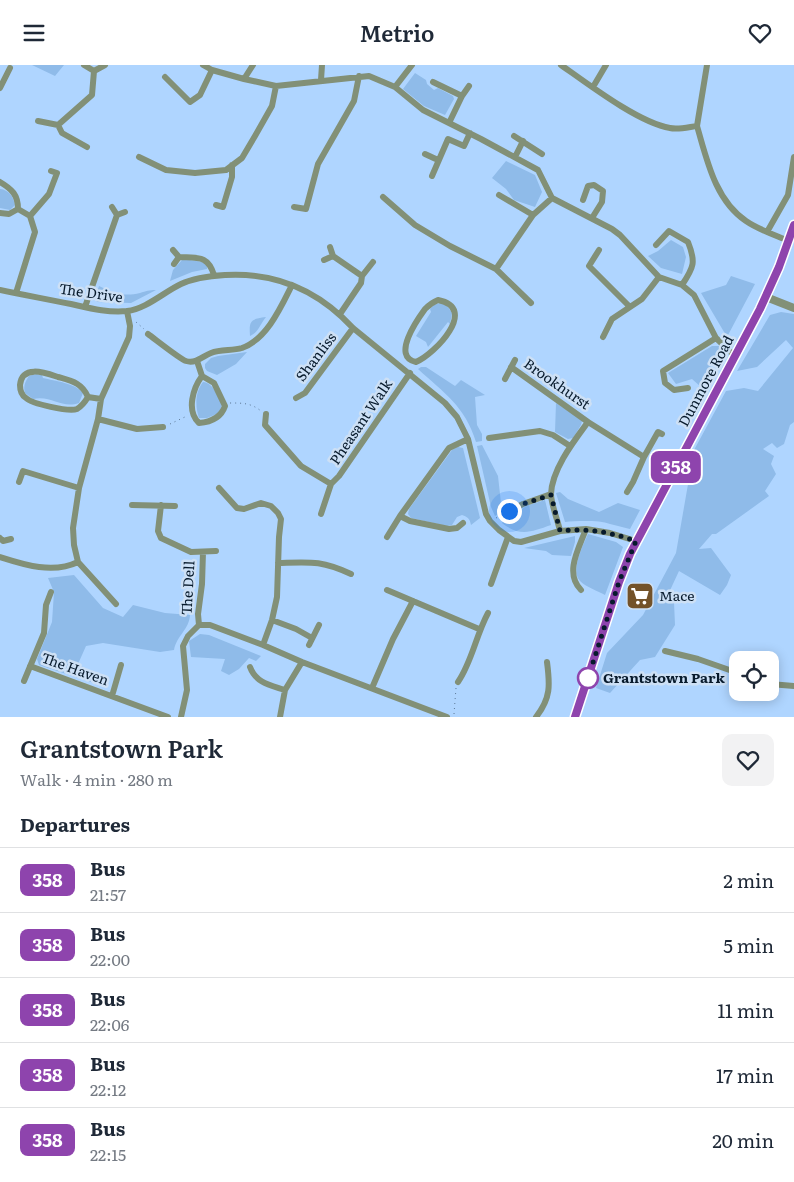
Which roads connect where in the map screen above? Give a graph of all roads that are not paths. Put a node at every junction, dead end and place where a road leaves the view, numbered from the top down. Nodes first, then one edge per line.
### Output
1 (84, 65) edge
2 (105, 65) edge
3 (203, 65) edge
4 (253, 65) edge
5 (322, 65) edge
6 (412, 65) edge
7 (562, 65) edge
8 (606, 65) edge
9 (706, 65) edge
10 (10, 69) dead end
11 (212, 70) junction
12 (94, 71) junction
13 (359, 76) junction
14 (166, 77) dead end
15 (244, 79) junction
16 (321, 80) junction
17 (433, 82) dead end
18 (276, 86) junction
19 (469, 86) dead end
20 (395, 87) junction
21 (593, 87) junction
22 (0, 88) edge
23 (462, 96) junction
24 (38, 121) dead end
25 (449, 123) junction
26 (58, 125) junction
27 (697, 126) junction
28 (470, 133) junction
29 (514, 136) dead end
30 (523, 141) junction
31 (87, 147) dead end
32 (542, 154) dead end
33 (425, 155) dead end
34 (139, 157) dead end
35 (515, 157) junction
36 (794, 157) edge
37 (438, 160) junction
38 (232, 165) junction
39 (51, 171) dead end
40 (432, 176) dead end
41 (0, 183) edge
42 (499, 195) dead end
43 (382, 197) dead end
44 (552, 198) junction
45 (583, 200) dead end
46 (216, 205) dead end
47 (112, 207) dead end
48 (294, 207) dead end
49 (18, 209) junction
50 (125, 212) dead end
51 (0, 213) edge
52 (117, 215) junction
53 (533, 215) junction
54 (30, 216) junction
55 (592, 218) junction
56 (794, 225) edge
57 (767, 232) junction
58 (789, 241) junction
59 (656, 245) dead end
60 (330, 247) dead end
61 (173, 250) dead end
62 (599, 250) dead end
63 (333, 256) junction
64 (179, 257) junction
65 (324, 261) dead end
66 (373, 262) dead end
67 (174, 264) dead end
68 (496, 269) junction
69 (214, 275) junction
70 (362, 276) junction
71 (659, 277) junction
72 (292, 285) junction
73 (682, 285) junction
74 (0, 289) edge
75 (16, 293) junction
76 (766, 297) junction
77 (531, 303) dead end
78 (85, 307) junction
79 (630, 307) junction
80 (794, 308) edge
81 (127, 311) junction
82 (340, 313) junction
83 (353, 328) junction
84 (148, 334) road end
85 (603, 337) dead end
86 (716, 338) junction
87 (736, 357) junction
88 (516, 360) dead end
89 (197, 361) junction
90 (411, 361) junction
91 (510, 367) junction
92 (407, 371) junction
93 (202, 376) junction
94 (505, 379) dead end
95 (688, 388) dead end
96 (88, 397) junction
97 (296, 398) dead end
98 (101, 399) junction
99 (266, 414) road end
100 (98, 419) junction
101 (588, 422) junction
102 (163, 427) road end
103 (662, 433) dead end
104 (490, 438) dead end
105 (468, 439) junction
106 (570, 446) junction
107 (644, 457) junction
108 (19, 482) dead end
109 (331, 484) junction
110 (79, 488) junction
111 (219, 488) dead end
112 (627, 492) dead end
113 (551, 495) junction
114 (132, 505) dead end
115 (161, 505) junction
116 (175, 506) dead end
117 (509, 511) road end
118 (321, 514) dead end
119 (400, 516) junction
120 (463, 523) dead end
121 (586, 529) junction
122 (560, 531) junction
123 (387, 537) dead end
124 (508, 537) junction
125 (11, 539) dead end
126 (636, 541) junction
127 (1, 542) edge
128 (216, 551) dead end
129 (202, 552) junction
130 (0, 557) edge
131 (78, 562) junction
132 (278, 563) junction
133 (351, 574) dead end
134 (491, 584) dead end
135 (387, 590) dead end
136 (582, 590) dead end
137 (51, 592) dead end
138 (413, 601) junction
139 (116, 604) dead end
140 (488, 613) dead end
141 (272, 620) junction
142 (199, 625) junction
143 (319, 625) dead end
144 (480, 629) junction
145 (263, 645) junction
146 (665, 651) dead end
147 (302, 662) junction
148 (547, 662) dead end
149 (30, 665) junction
150 (121, 665) dead end
151 (250, 667) dead end
152 (729, 670) edge
153 (24, 681) dead end
154 (458, 683) road end
155 (779, 685) edge
156 (794, 687) edge
157 (372, 688) junction
158 (286, 690) junction
159 (112, 696) junction
160 (168, 717) edge
161 (181, 717) edge
162 (280, 717) edge
163 (446, 717) edge
164 (536, 717) edge
165 (575, 717) edge

1 - 12 street
2 - 12 street
3 - 11 street
4 - 15 street
5 - 16 street
6 - 20 street
7 - 21 street
8 - 21 street
9 - 27 street
10 - 22 street
11 - 14 street
11 - 15 street
12 - 26 street
13 - 16 street
13 - 20 street
13 - 48 street
15 - 18 street
16 - 18 street
17 - 23 street
18 - 38 street
19 - 23 street
20 - 25 street
21 - 27 street
23 - 25 street
24 - 26 street
25 - 28 street
26 - 31 street
27 - 57 street
28 - 35 street
28 - 37 street
29 - 30 street
30 - 32 street
30 - 35 street
33 - 37 street
34 - 38 street
35 - 44 street
36 - 57 street
37 - 40 street
38 - 46 street
39 - 54 street
41 - 49 street
42 - 53 street
43 - 68 street
44 - 53 street
44 - 55 street
45 - 55 street
47 - 52 street
49 - 51 street
49 - 54 street
50 - 52 street
52 - 78 street
53 - 68 street
54 - 75 street
55 - 71 street
56 - 58 main road, Dunmore Road
57 - 58 street
58 - 76 main road, Dunmore Road
59 - 73 street
60 - 63 street
61 - 64 street
62 - 79 street
63 - 65 street
63 - 70 street
64 - 67 street
64 - 69 street
66 - 70 street
68 - 77 street
69 - 72 street, The Drive
69 - 81 street, The Drive
70 - 82 street
71 - 73 street
71 - 79 street
72 - 82 street, The Drive
72 - 89 street
73 - 86 street
74 - 75 street, The Drive
75 - 78 street, The Drive
76 - 80 street
76 - 87 main road, Dunmore Road
78 - 81 street, The Drive
79 - 85 street
81 - 98 street
82 - 83 street, The Drive
83 - 92 street, The Drive
83 - 97 street, Shanliss
84 - 89 street
86 - 87 street
86 - 95 street
87 - 126 main road, Dunmore Road
88 - 91 street, Brookhurst
89 - 93 street
90 - 90 street
90 - 92 street, Pheasant Walk
91 - 94 street, Brookhurst
91 - 101 street, Brookhurst
92 - 105 street, The Drive
92 - 109 street, Pheasant Walk
93 - 93 street
96 - 96 street
96 - 98 street
98 - 100 street
99 - 109 street, Pheasant Walk
100 - 102 street
100 - 110 street
101 - 106 street, Brookhurst
101 - 107 street, Brookhurst
103 - 107 street
104 - 106 street
105 - 119 street
105 - 124 street, The Drive
106 - 113 street, Brookhurst
107 - 112 street
108 - 110 street
109 - 118 street, Pheasant Walk
110 - 131 street
111 - 132 street
113 - 117 street
113 - 122 street, Brookhurst
114 - 115 street
115 - 116 street
115 - 129 street, The Dell
119 - 120 street
119 - 123 street
121 - 122 street
121 - 126 street
121 - 136 street
122 - 124 street
124 - 134 street
125 - 127 street
126 - 165 main road, Dunmore Road
128 - 129 street, The Dell
129 - 142 street, The Dell
130 - 131 street
131 - 139 street
132 - 133 street
132 - 141 street
135 - 138 street
137 - 149 street, The Haven
138 - 144 street
138 - 157 street
140 - 144 street
141 - 143 street
141 - 145 street
142 - 145 street
142 - 161 street
144 - 154 street
145 - 147 street
146 - 152 street
147 - 157 street
147 - 158 street
148 - 164 street
149 - 153 street, The Haven
149 - 159 street, The Haven
150 - 159 street, The Haven
151 - 158 street
155 - 156 street
157 - 163 street
158 - 162 street
159 - 160 street, The Haven

